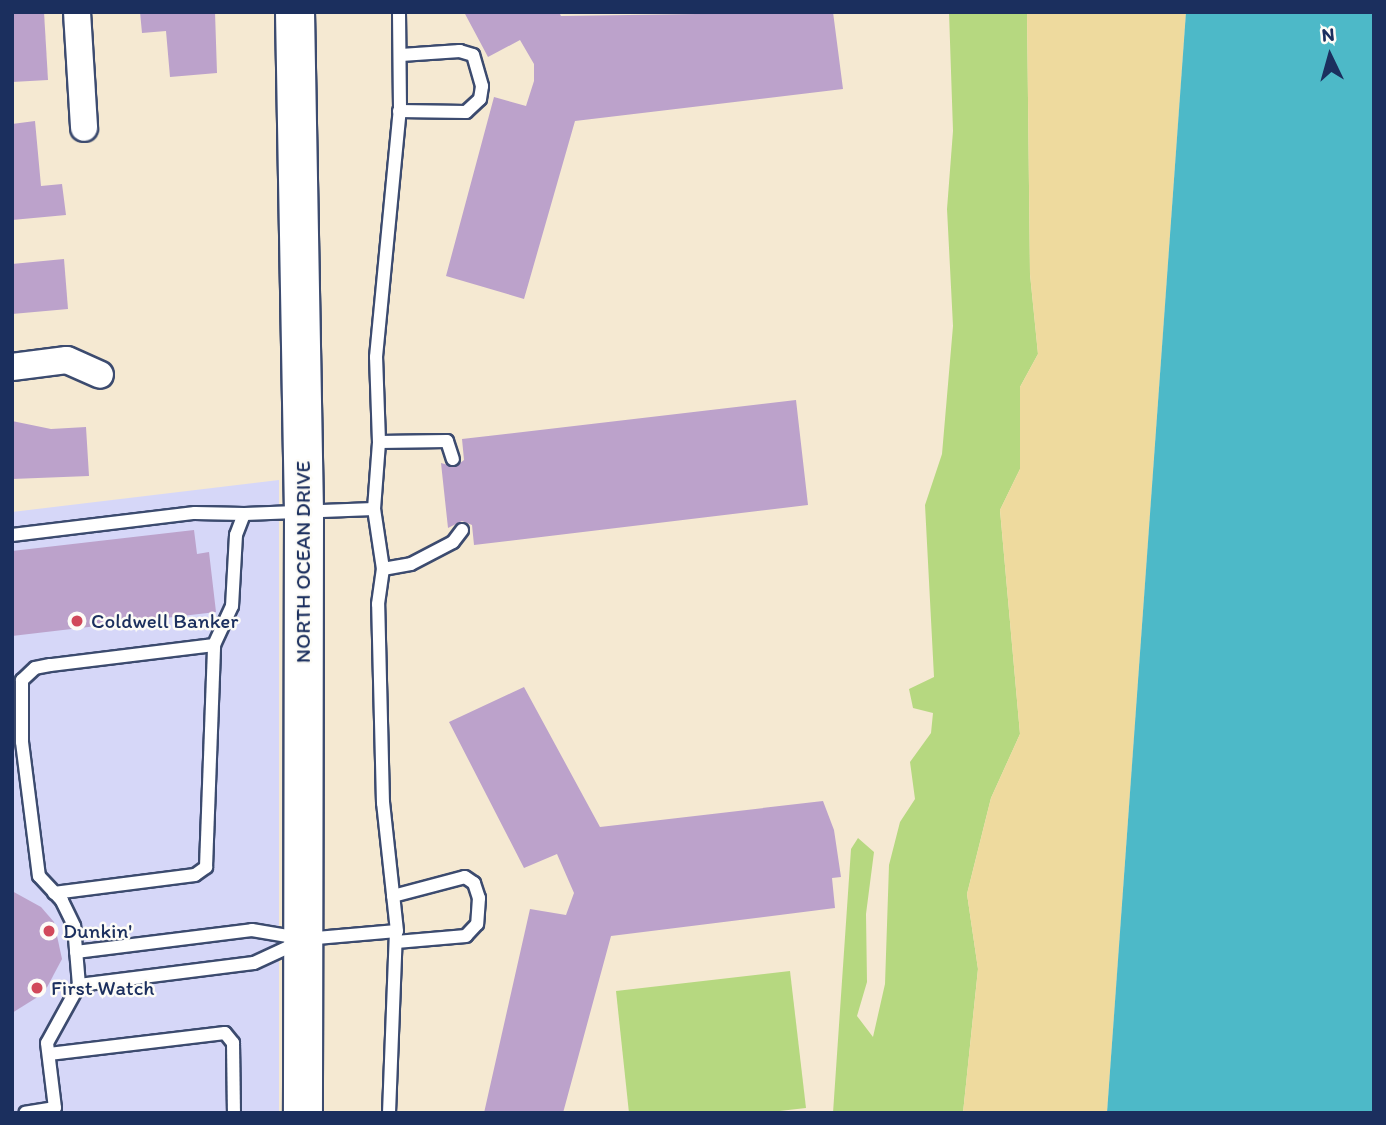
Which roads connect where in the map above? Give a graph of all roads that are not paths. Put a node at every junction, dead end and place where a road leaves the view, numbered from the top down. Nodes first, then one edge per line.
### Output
1 (77, 12) edge
2 (295, 12) edge
3 (399, 12) edge
4 (401, 55) junction
5 (399, 111) junction
6 (84, 128) dead end
7 (12, 367) edge
8 (100, 375) dead end
9 (379, 442) junction
10 (453, 459) dead end
11 (374, 509) junction
12 (304, 513) junction
13 (244, 514) junction
14 (462, 530) dead end
15 (12, 535) edge
16 (383, 569) junction
17 (215, 645) junction
18 (54, 892) junction
19 (393, 896) junction
20 (396, 936) junction
21 (305, 939) junction
22 (76, 951) junction
23 (79, 985) junction
24 (49, 1054) junction
25 (25, 1113) edge
26 (234, 1113) edge
27 (303, 1113) edge
28 (389, 1113) edge

1 - 6 street
2 - 12 main road, NORTH OCEAN DRIVE
3 - 4 lane
4 - 5 lane
4 - 5 lane
5 - 9 lane
7 - 8 street
9 - 10 lane
9 - 11 lane
11 - 12 lane
11 - 16 lane
12 - 13 lane
12 - 21 main road, NORTH OCEAN DRIVE
13 - 15 lane
13 - 17 lane
14 - 16 lane
16 - 19 lane
17 - 18 lane
17 - 18 lane
18 - 22 lane
19 - 20 lane
19 - 20 lane
20 - 21 lane
20 - 28 lane
21 - 22 lane
21 - 23 lane
21 - 27 main road, NORTH OCEAN DRIVE
22 - 23 lane
23 - 24 lane
24 - 25 lane
24 - 26 lane

